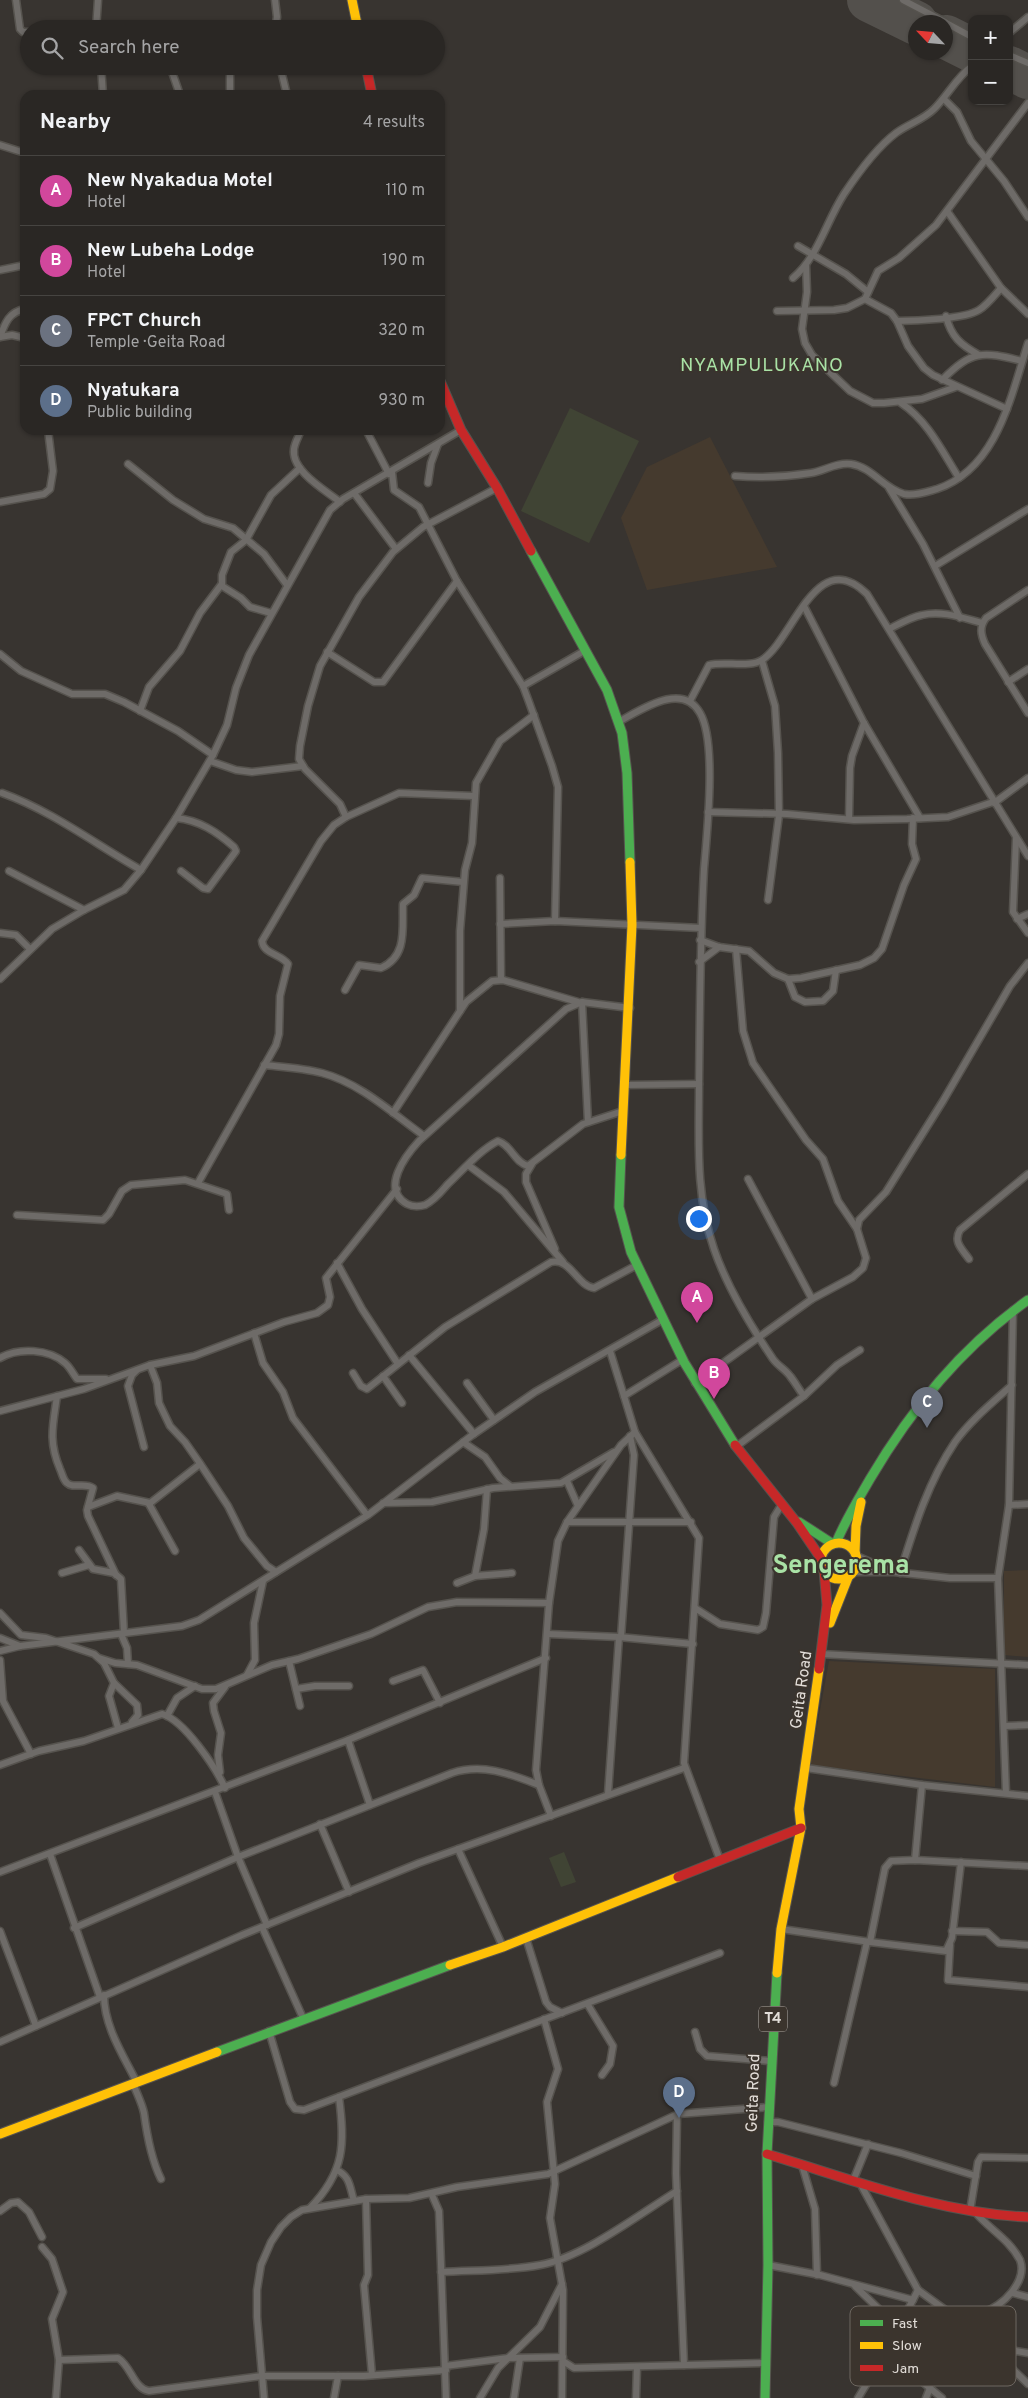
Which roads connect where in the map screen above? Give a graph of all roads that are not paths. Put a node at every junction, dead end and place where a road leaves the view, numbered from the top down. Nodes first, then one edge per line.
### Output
1 (16, 0) edge
2 (98, 0) edge
3 (275, 0) edge
4 (352, 0) edge
5 (903, 0) edge
6 (930, 15) edge
7 (1028, 17) edge
8 (97, 20) edge
9 (276, 20) edge
10 (356, 20) edge
11 (953, 27) edge
12 (20, 29) edge
13 (1013, 30) edge
14 (968, 35) edge
15 (1013, 57) edge
16 (1028, 63) edge
17 (968, 69) edge
18 (102, 75) edge
19 (173, 75) edge
20 (230, 75) edge
21 (282, 75) edge
22 (368, 75) edge
23 (103, 90) edge
24 (178, 90) edge
25 (230, 90) edge
26 (286, 90) edge
27 (371, 90) edge
28 (944, 99) junction
29 (1028, 102) edge
30 (0, 145) edge
31 (20, 151) edge
32 (985, 159) junction
33 (947, 211) junction
34 (1028, 217) edge
35 (798, 246) dead end
36 (812, 255) junction
37 (20, 266) edge
38 (806, 266) junction
39 (0, 270) edge
40 (793, 278) dead end
41 (1001, 288) junction
42 (868, 292) junction
43 (865, 299) junction
44 (20, 310) edge
45 (804, 310) junction
46 (777, 311) dead end
47 (1028, 314) edge
48 (946, 316) junction
49 (897, 320) junction
50 (0, 337) edge
51 (20, 337) edge
52 (1028, 343) edge
53 (979, 355) junction
54 (1022, 361) junction
55 (942, 380) junction
56 (956, 387) junction
57 (445, 393) edge
58 (901, 402) junction
59 (1007, 409) junction
60 (461, 430) junction
61 (49, 435) edge
62 (300, 435) edge
63 (369, 435) edge
64 (438, 444) junction
65 (128, 464) dead end
66 (300, 468) junction
67 (390, 473) junction
68 (735, 476) dead end
69 (959, 478) junction
70 (428, 483) dead end
71 (497, 488) junction
72 (889, 488) junction
73 (354, 493) junction
74 (0, 502) edge
75 (340, 502) junction
76 (1028, 508) edge
77 (428, 525) junction
78 (246, 540) junction
79 (396, 549) junction
80 (935, 566) junction
81 (457, 581) junction
82 (222, 585) junction
83 (287, 585) junction
84 (1028, 590) edge
85 (804, 606) junction
86 (271, 613) junction
87 (960, 618) junction
88 (982, 623) junction
89 (889, 629) junction
90 (586, 650) junction
91 (327, 652) junction
92 (0, 654) edge
93 (762, 661) junction
94 (1028, 669) edge
95 (1008, 682) junction
96 (523, 686) junction
97 (690, 701) junction
98 (140, 711) junction
99 (1028, 713) edge
100 (534, 715) junction
101 (618, 722) junction
102 (864, 723) junction
103 (212, 758) junction
104 (303, 766) junction
105 (1028, 778) edge
106 (2, 793) dead end
107 (474, 796) junction
108 (994, 802) junction
109 (708, 812) junction
110 (779, 814) junction
111 (346, 817) junction
112 (176, 818) junction
113 (916, 818) junction
114 (849, 819) junction
115 (1016, 838) junction
116 (1028, 856) edge
117 (141, 870) junction
118 (9, 871) dead end
119 (181, 871) dead end
120 (500, 878) dead end
121 (463, 882) junction
122 (768, 900) dead end
123 (84, 910) junction
124 (1028, 914) edge
125 (1018, 919) junction
126 (555, 920) junction
127 (500, 924) junction
128 (632, 925) junction
129 (700, 928) junction
130 (0, 933) edge
131 (1028, 933) edge
132 (700, 940) junction
133 (719, 947) junction
134 (736, 949) junction
135 (30, 950) junction
136 (699, 962) junction
137 (1028, 963) edge
138 (836, 970) junction
139 (0, 979) edge
140 (501, 979) junction
141 (788, 979) junction
142 (345, 990) dead end
143 (580, 1002) junction
144 (630, 1008) junction
145 (460, 1011) junction
146 (264, 1065) junction
147 (700, 1084) junction
148 (625, 1085) junction
149 (623, 1111) junction
150 (392, 1113) junction
151 (588, 1122) junction
152 (424, 1136) junction
153 (534, 1162) junction
154 (468, 1165) junction
155 (1028, 1174) edge
156 (748, 1179) dead end
157 (198, 1183) junction
158 (397, 1189) junction
159 (229, 1210) dead end
160 (17, 1215) dead end
161 (857, 1229) junction
162 (557, 1255) junction
163 (969, 1258) dead end
164 (337, 1263) junction
165 (637, 1265) junction
166 (567, 1266) junction
167 (812, 1299) junction
168 (1028, 1300) edge
169 (1013, 1310) junction
170 (662, 1320) junction
171 (254, 1333) junction
172 (759, 1336) junction
173 (860, 1350) dead end
174 (610, 1351) junction
175 (409, 1355) junction
176 (0, 1358) edge
177 (682, 1360) junction
178 (398, 1364) junction
179 (150, 1365) junction
180 (139, 1369) junction
181 (353, 1373) dead end
182 (383, 1376) junction
183 (113, 1378) junction
184 (695, 1383) junction
185 (467, 1384) dead end
186 (1012, 1385) junction
187 (57, 1396) junction
188 (624, 1396) junction
189 (804, 1396) junction
190 (402, 1402) dead end
191 (0, 1411) edge
192 (494, 1420) junction
193 (474, 1434) junction
194 (632, 1434) junction
195 (463, 1442) junction
196 (737, 1446) junction
197 (144, 1448) dead end
198 (618, 1450) junction
199 (200, 1464) junction
200 (496, 1473) junction
201 (566, 1481) junction
202 (510, 1486) junction
203 (490, 1489) junction
204 (863, 1491) junction
205 (150, 1503) junction
206 (383, 1503) junction
207 (782, 1504) junction
208 (1028, 1504) edge
209 (1009, 1505) junction
210 (578, 1506) junction
211 (88, 1507) junction
212 (367, 1515) junction
213 (794, 1519) junction
214 (567, 1522) junction
215 (628, 1522) junction
216 (691, 1522) junction
217 (834, 1544) junction
218 (79, 1550) dead end
219 (175, 1551) dead end
220 (856, 1554) junction
221 (822, 1560) junction
222 (89, 1565) junction
223 (824, 1570) junction
224 (276, 1572) junction
225 (897, 1572) junction
226 (62, 1573) dead end
227 (512, 1573) dead end
228 (851, 1574) junction
229 (116, 1575) junction
230 (475, 1576) junction
231 (998, 1578) junction
232 (263, 1581) junction
233 (457, 1583) dead end
234 (549, 1603) junction
235 (696, 1608) junction
236 (0, 1612) edge
237 (122, 1633) junction
238 (548, 1634) junction
239 (620, 1637) junction
240 (0, 1638) edge
241 (57, 1642) junction
242 (823, 1643) junction
243 (693, 1644) junction
244 (20, 1646) junction
245 (0, 1651) edge
246 (821, 1654) junction
247 (255, 1656) junction
248 (100, 1658) junction
249 (546, 1658) junction
250 (0, 1660) edge
251 (289, 1661) junction
252 (128, 1664) junction
253 (1000, 1664) junction
254 (1028, 1665) edge
255 (262, 1668) junction
256 (246, 1676) junction
257 (393, 1681) dead end
258 (114, 1683) junction
259 (195, 1686) junction
260 (349, 1686) dead end
261 (225, 1687) junction
262 (296, 1689) junction
263 (440, 1703) junction
264 (300, 1706) dead end
265 (167, 1716) junction
266 (132, 1723) junction
267 (1028, 1725) edge
268 (1005, 1726) junction
269 (118, 1728) junction
270 (348, 1740) junction
271 (31, 1754) junction
272 (0, 1765) edge
273 (684, 1768) junction
274 (806, 1768) junction
275 (220, 1778) junction
276 (539, 1785) junction
277 (922, 1785) junction
278 (226, 1788) junction
279 (215, 1792) junction
280 (1006, 1793) junction
281 (608, 1794) junction
282 (1028, 1796) edge
283 (370, 1804) junction
284 (551, 1816) junction
285 (320, 1824) junction
286 (801, 1828) junction
287 (458, 1849) junction
288 (50, 1854) junction
289 (238, 1857) junction
290 (720, 1860) junction
291 (915, 1860) junction
292 (961, 1862) junction
293 (1028, 1866) edge
294 (0, 1872) edge
295 (349, 1892) junction
296 (264, 1926) junction
297 (74, 1928) junction
298 (781, 1928) junction
299 (0, 1931) edge
300 (952, 1931) junction
301 (526, 1938) junction
302 (868, 1942) junction
303 (950, 1944) junction
304 (1028, 1945) edge
305 (503, 1947) junction
306 (720, 1953) dead end
307 (1028, 1987) edge
308 (102, 1996) junction
309 (588, 2005) junction
310 (548, 2006) junction
311 (562, 2012) junction
312 (303, 2018) junction
313 (547, 2018) junction
314 (36, 2026) junction
315 (269, 2031) junction
316 (695, 2032) dead end
317 (0, 2042) edge
318 (770, 2061) junction
319 (602, 2075) dead end
320 (135, 2082) junction
321 (834, 2083) dead end
322 (339, 2097) junction
323 (769, 2107) junction
324 (677, 2114) junction
325 (768, 2122) junction
326 (0, 2134) edge
327 (868, 2144) junction
328 (767, 2154) junction
329 (1028, 2158) edge
330 (802, 2165) junction
331 (336, 2170) junction
332 (553, 2172) junction
333 (976, 2176) junction
334 (162, 2179) dead end
335 (857, 2182) junction
336 (677, 2191) junction
337 (432, 2195) junction
338 (366, 2199) junction
339 (354, 2201) junction
340 (310, 2208) junction
341 (0, 2211) edge
342 (973, 2211) junction
343 (1028, 2217) edge
344 (42, 2237) dead end
345 (42, 2247) dead end
346 (559, 2260) junction
347 (768, 2265) junction
348 (441, 2272) junction
349 (817, 2275) junction
350 (562, 2283) junction
351 (854, 2285) junction
352 (918, 2290) junction
353 (1013, 2293) junction
354 (1028, 2297) edge
355 (913, 2300) junction
356 (876, 2306) edge
357 (910, 2306) edge
358 (940, 2306) edge
359 (994, 2306) edge
360 (508, 2358) junction
361 (520, 2358) junction
362 (563, 2359) junction
363 (59, 2360) junction
364 (766, 2363) junction
365 (684, 2365) junction
366 (637, 2367) junction
367 (445, 2368) junction
368 (1016, 2372) edge
369 (372, 2375) junction
370 (262, 2376) junction
371 (338, 2376) junction
372 (1028, 2384) edge
373 (865, 2386) edge
374 (928, 2386) edge
375 (930, 2388) junction
376 (56, 2398) edge
377 (264, 2398) edge
378 (334, 2398) edge
379 (446, 2398) edge
380 (480, 2398) edge
381 (514, 2398) edge
382 (562, 2398) edge
383 (636, 2398) edge
384 (765, 2398) edge
385 (858, 2398) edge
386 (926, 2398) edge
387 (942, 2398) edge

1 - 12 street
2 - 8 street
3 - 9 street
4 - 10 main road
5 - 6 street
7 - 13 street
11 - 14 street
15 - 16 street
17 - 28 street
18 - 23 street
19 - 24 street
20 - 25 street
21 - 26 street
22 - 27 main road
28 - 32 street
28 - 36 street
29 - 32 street
30 - 31 street
32 - 33 street
32 - 34 street
33 - 41 street
33 - 42 street
35 - 36 street
36 - 38 street
36 - 42 street
37 - 39 street
38 - 40 street
38 - 45 street
41 - 47 street
41 - 48 street
42 - 43 street
43 - 45 street
43 - 49 street
44 - 50 street
45 - 46 street
45 - 58 street
48 - 49 street
48 - 53 street
49 - 55 street
50 - 51 street
52 - 54 street
53 - 54 street
53 - 55 street
54 - 59 street
55 - 56 street
56 - 58 street
56 - 59 street
57 - 60 main road
58 - 69 street
59 - 69 street
60 - 64 street
60 - 71 main road
61 - 74 street
62 - 66 street
63 - 67 street
64 - 67 street
64 - 70 street
65 - 78 street
66 - 75 street
66 - 78 street
67 - 73 street
67 - 77 street
68 - 72 street
69 - 72 street
71 - 77 street
71 - 90 main road
72 - 80 street
73 - 75 street
73 - 79 street
75 - 83 street
76 - 80 street
77 - 79 street
77 - 81 street
78 - 82 street
78 - 83 street
79 - 91 street
80 - 87 street
81 - 91 street
81 - 96 street
82 - 86 street
82 - 98 street
83 - 86 street
84 - 88 street
85 - 89 street
85 - 93 street
85 - 102 street
86 - 103 street
87 - 88 street
87 - 89 street
88 - 95 street
89 - 108 street
90 - 96 street
90 - 101 main road
91 - 104 street
92 - 98 street
93 - 97 street
93 - 110 street
94 - 95 street
95 - 99 street
96 - 100 street
97 - 101 street
97 - 109 street
98 - 103 street
100 - 107 street
100 - 126 street
101 - 128 main road
102 - 113 street
102 - 114 street
103 - 104 street
103 - 112 street
104 - 111 street
105 - 108 street
106 - 117 street
107 - 111 street
107 - 121 street
108 - 113 street
108 - 115 street
109 - 110 street
109 - 129 street
110 - 114 street
110 - 122 street
111 - 146 street
112 - 117 street
112 - 119 street
113 - 114 street
113 - 138 street
115 - 116 street
115 - 125 street
117 - 123 street
118 - 123 street
120 - 127 street
121 - 142 street
121 - 145 street
123 - 135 street
124 - 125 street
125 - 131 street
126 - 127 street
126 - 128 street
127 - 140 street
128 - 129 street
128 - 144 main road
129 - 132 street
130 - 135 street
132 - 133 street
132 - 136 street
133 - 134 street
133 - 136 street
134 - 141 street
134 - 161 street
135 - 139 street
136 - 147 street
137 - 161 street
138 - 141 street
138 - 141 street
140 - 143 street
140 - 145 street
143 - 144 street
143 - 151 street
143 - 152 street
144 - 148 main road
145 - 150 street
146 - 150 street
146 - 157 street
147 - 148 street
147 - 172 street
148 - 149 main road
149 - 151 street
149 - 165 main road
150 - 152 street
151 - 153 street
152 - 158 street
153 - 154 street
153 - 162 street
154 - 158 street
154 - 162 street
155 - 163 street
156 - 167 street
157 - 159 street
157 - 160 street
158 - 164 street
161 - 167 street
162 - 166 street
164 - 171 street
164 - 178 street
165 - 166 street
165 - 170 main road
166 - 175 street
167 - 172 street
168 - 169 main road, Geita Road / T4
169 - 186 street
169 - 204 main road, Geita Road / T4
170 - 174 street
170 - 177 main road
171 - 179 street
171 - 212 street
172 - 184 street
172 - 189 street
173 - 189 street
174 - 188 street
174 - 192 street
175 - 178 street
175 - 193 street
176 - 183 street
177 - 184 main road
177 - 188 street
178 - 182 street
179 - 180 street
179 - 199 street
180 - 183 street
180 - 197 street
181 - 182 street
182 - 190 street
183 - 187 street
184 - 196 main road
185 - 192 street
186 - 209 street
186 - 225 street
187 - 191 street
187 - 211 street
188 - 194 street
189 - 196 street
192 - 193 street
193 - 195 street
194 - 198 street
194 - 215 street
194 - 216 street
195 - 200 street
195 - 206 street
196 - 207 main road
198 - 201 street
198 - 210 street
199 - 205 street
199 - 224 street
200 - 202 street
200 - 203 street
201 - 202 street
201 - 210 street
202 - 203 street
203 - 206 street
203 - 230 street
204 - 217 main road, Geita Road / T4
204 - 220 main road, Geita Road / T4
205 - 211 street
205 - 219 street
206 - 212 street
207 - 213 main road
207 - 235 street
208 - 209 street
209 - 231 street
210 - 214 street
211 - 229 street
212 - 224 street
213 - 217 main road
213 - 221 main road
214 - 215 street
214 - 234 street
215 - 216 street
215 - 239 street
216 - 235 street
217 - 220 main road
217 - 221 main road, Geita Road / T4
218 - 222 street
220 - 225 street
220 - 228 main road, Geita Road / T4
221 - 223 main road, Geita Road / T4
222 - 226 street
222 - 229 street
223 - 228 main road
223 - 242 main road, Geita Road / T4
224 - 232 street
225 - 228 street
225 - 231 street
227 - 230 street
228 - 242 main road, Geita Road / T4
229 - 237 street
230 - 233 street
231 - 253 street
232 - 237 street
232 - 247 street
234 - 238 street
234 - 251 street
235 - 243 street
236 - 241 street
237 - 241 street
237 - 252 street
238 - 239 street
238 - 249 street
239 - 243 street
239 - 281 street
240 - 244 street
241 - 244 street
241 - 248 street
242 - 246 main road, Geita Road / T4
243 - 273 street
244 - 245 street
246 - 253 street
246 - 274 main road, Geita Road / T4
247 - 255 street
247 - 256 street
248 - 252 street
248 - 258 street
249 - 263 street
249 - 276 street
250 - 271 street
251 - 255 street
251 - 262 street
252 - 259 street
253 - 254 street
253 - 268 street
255 - 256 street
256 - 261 street
257 - 263 street
258 - 266 street
258 - 269 street
259 - 261 street
259 - 265 street
260 - 262 street
261 - 275 street
262 - 264 street
263 - 270 street
265 - 266 street
265 - 275 street
266 - 269 street
267 - 268 street
268 - 280 street
269 - 271 street
270 - 278 street
270 - 283 street
271 - 272 street
273 - 281 street
273 - 290 street
274 - 277 street
274 - 286 main road, Geita Road / T4
275 - 278 street
276 - 283 street
276 - 284 street
277 - 280 street
277 - 291 street
278 - 279 street
279 - 288 street
279 - 289 street
280 - 282 street
281 - 284 street
283 - 285 street
284 - 287 street
285 - 289 street
285 - 295 street
286 - 290 main road
286 - 298 main road, Geita Road / T4
287 - 295 street
287 - 305 street
288 - 294 street
288 - 297 street
289 - 296 street
289 - 297 street
290 - 301 main road
291 - 292 street
291 - 302 street
292 - 293 street
292 - 300 street
295 - 296 street
296 - 308 street
296 - 312 street
297 - 308 street
298 - 302 street
298 - 318 main road, Geita Road / T4
299 - 314 street
300 - 303 street
300 - 304 street
301 - 305 main road
301 - 310 street
302 - 303 street
302 - 321 street
303 - 307 street
305 - 312 main road
306 - 309 street
308 - 314 street
308 - 320 street
309 - 311 street
309 - 319 street
310 - 311 street
310 - 313 street
311 - 313 street
312 - 315 main road
313 - 322 street
313 - 332 street
314 - 317 street
315 - 320 main road
315 - 322 street
316 - 318 street
318 - 323 main road, Geita Road / T4
320 - 326 main road
320 - 334 street
322 - 331 street
323 - 324 street
323 - 325 main road, Geita Road / T4
324 - 332 street
324 - 336 street
325 - 327 street
325 - 328 main road, Geita Road / T4
327 - 333 street
327 - 335 street
328 - 330 main road
328 - 347 main road, Geita Road / T4
329 - 333 street
330 - 335 main road
330 - 349 street
331 - 339 street
331 - 340 street
332 - 337 street
332 - 346 street
333 - 342 street
335 - 342 main road
335 - 352 street
336 - 346 street
336 - 365 street
337 - 338 street
337 - 348 street
338 - 339 street
338 - 369 street
339 - 340 street
340 - 370 street
341 - 344 street
342 - 343 main road
342 - 353 street
345 - 363 street
346 - 348 street
346 - 350 street
347 - 349 street
347 - 364 main road, Geita Road / T4
348 - 367 street
349 - 351 street
350 - 360 street
350 - 362 street
351 - 355 street
351 - 356 street
352 - 355 street
352 - 358 street
353 - 354 street
353 - 359 street
355 - 357 street
360 - 361 street
360 - 367 street
360 - 380 street
361 - 362 street
361 - 381 street
362 - 366 street
362 - 382 street
363 - 370 street
363 - 376 street
364 - 365 street
364 - 384 main road, Geita Road / T4
365 - 366 street
366 - 383 street
367 - 369 street
367 - 379 street
368 - 372 street
369 - 371 street
370 - 371 street
370 - 377 street
371 - 378 street
373 - 385 street
374 - 375 street
375 - 386 street
375 - 387 street

